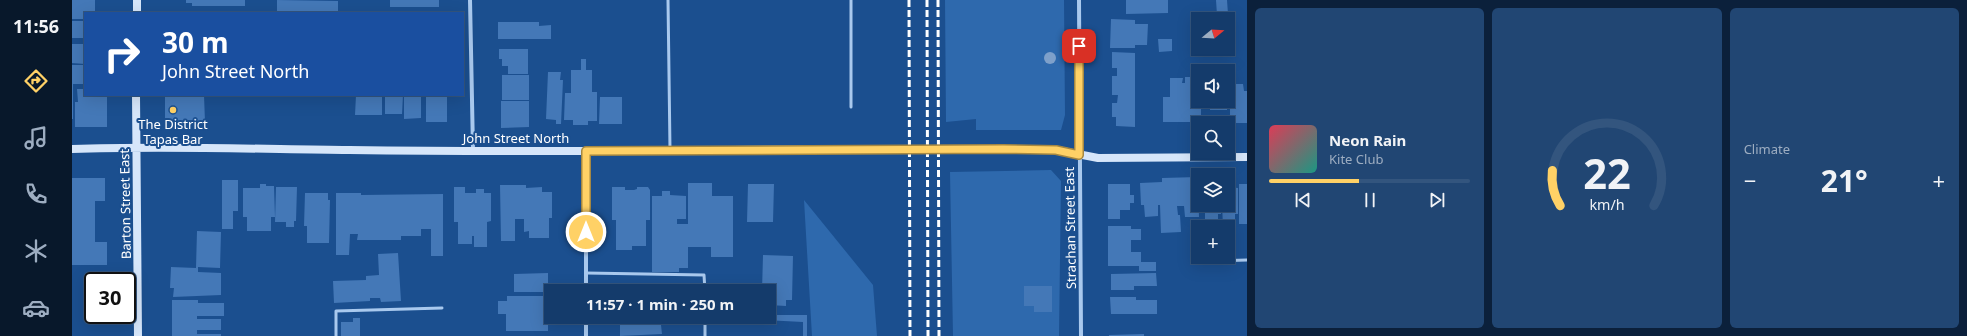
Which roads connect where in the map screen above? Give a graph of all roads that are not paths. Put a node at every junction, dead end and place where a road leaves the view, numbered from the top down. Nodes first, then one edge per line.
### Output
1 (137, 0) edge
2 (470, 0) edge
3 (668, 0) edge
4 (851, 0) edge
5 (1079, 0) edge
6 (137, 12) edge
7 (136, 96) edge
8 (851, 107) dead end
9 (136, 147) junction
10 (72, 149) edge
11 (473, 150) junction
12 (586, 151) junction
13 (670, 151) junction
14 (1079, 155) junction
15 (1247, 157) edge
16 (1247, 260) edge
17 (1235, 261) edge
18 (586, 273) junction
19 (586, 284) edge
20 (704, 284) edge
21 (442, 308) dead end
22 (586, 324) edge
23 (705, 324) edge
24 (138, 336) edge
25 (336, 336) edge
26 (586, 336) edge
27 (705, 336) edge
28 (1081, 336) edge

1 - 6 main road
2 - 11 street
3 - 13 lane
4 - 8 lane
5 - 14 street, Strachan Street East
7 - 9 main road, Barton Street East
9 - 10 main road, John Street North
9 - 11 main road, John Street North
9 - 24 main road, Barton Street East
11 - 12 main road, John Street North
12 - 13 main road, John Street North
12 - 18 street
13 - 14 main road, John Street North, bridge
14 - 15 main road, John Street North
14 - 28 street, Strachan Street East
16 - 17 lane
18 - 19 street
18 - 20 lane
21 - 25 lane
22 - 26 street
23 - 27 lane

